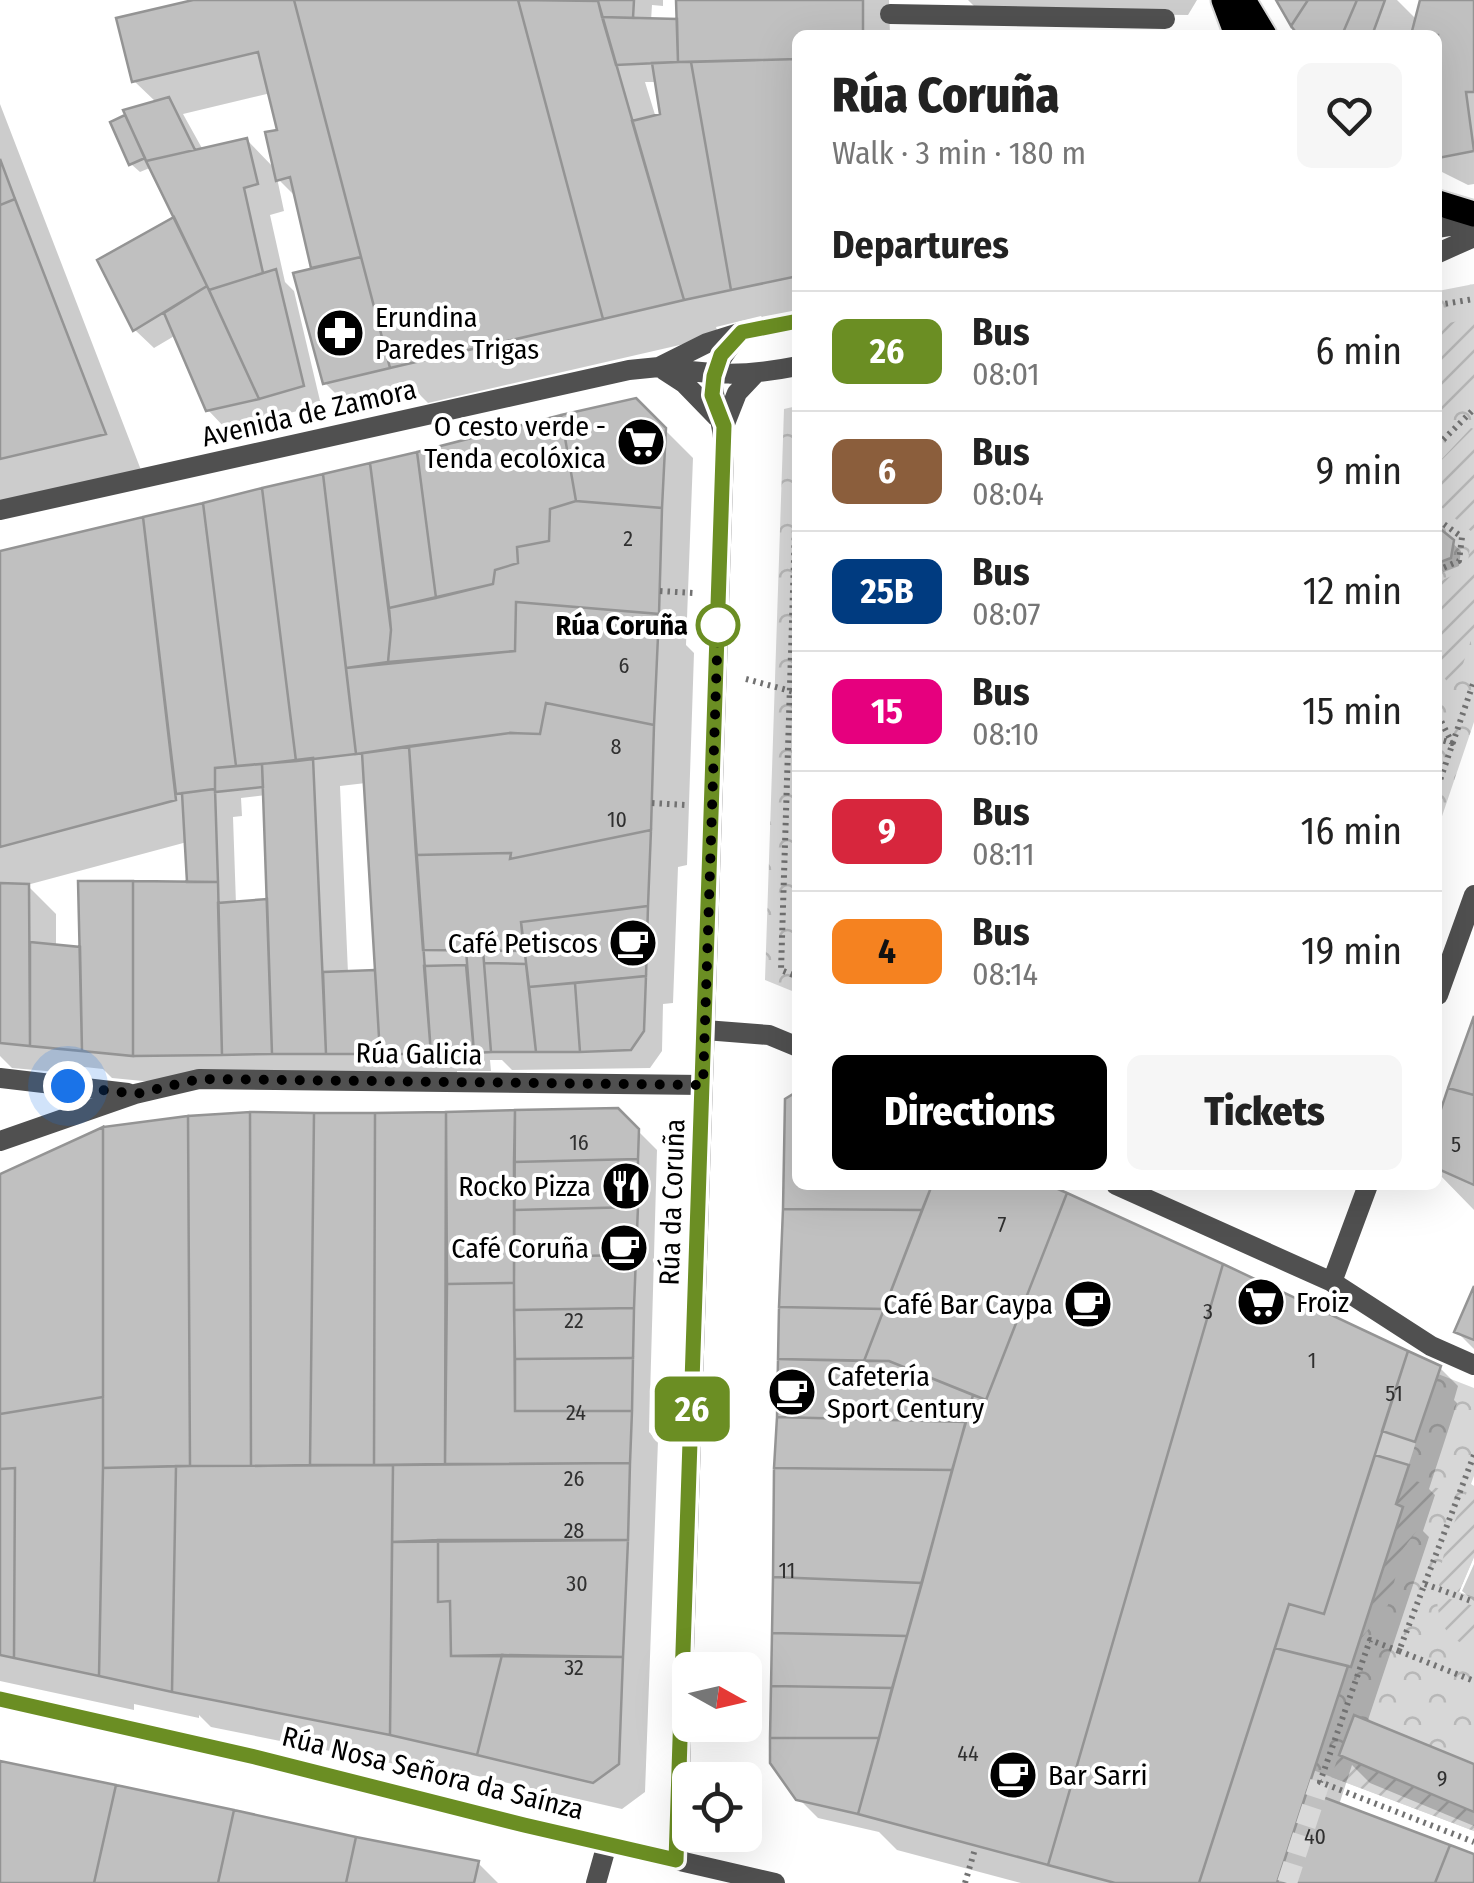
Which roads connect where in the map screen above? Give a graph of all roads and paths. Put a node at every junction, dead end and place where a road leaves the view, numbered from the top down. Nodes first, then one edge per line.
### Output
1 (1224, 0) edge
2 (1243, 0) edge
3 (890, 16) edge
4 (1165, 19) dead end
5 (1235, 30) edge
6 (1261, 30) edge
7 (1442, 204) edge
8 (1474, 214) edge
9 (1474, 222) edge
10 (1442, 227) edge
11 (1474, 238) edge
12 (1442, 251) edge
13 (1474, 298) edge
14 (1442, 304) edge
15 (792, 322) edge
16 (742, 332) junction
17 (658, 366) junction
18 (792, 367) edge
19 (754, 375) junction
20 (714, 376) junction
21 (1474, 409) edge
22 (724, 426) junction
23 (1442, 441) edge
24 (0, 510) edge
25 (1442, 523) edge
26 (1442, 568) edge
27 (716, 672) junction
28 (1474, 681) edge
29 (792, 692) edge
30 (792, 708) edge
31 (1442, 723) edge
32 (1442, 740) edge
33 (1452, 744) junction
34 (1442, 774) edge
35 (784, 837) junction
36 (792, 839) edge
37 (1474, 895) edge
38 (792, 975) edge
39 (1442, 984) edge
40 (706, 1030) junction
41 (792, 1045) edge
42 (0, 1078) edge
43 (703, 1085) junction
44 (136, 1094) junction
45 (0, 1141) edge
46 (1127, 1190) edge
47 (1366, 1190) edge
48 (1332, 1282) junction
49 (1474, 1365) edge
50 (1474, 1454) edge
51 (1425, 1584) junction
52 (1474, 1602) edge
53 (1400, 1651) junction
54 (1474, 1681) edge
55 (0, 1699) edge
56 (1474, 1842) edge
57 (607, 1844) junction
58 (975, 1849) dead end
59 (676, 1860) junction
60 (596, 1883) edge
61 (775, 1883) edge
62 (965, 1883) edge

1 - 5 main road
2 - 6 main road
3 - 4 street
7 - 8 main road
9 - 10 street
11 - 12 street
13 - 14 path
15 - 16 street, Avenida de Zamora
16 - 17 street, Avenida de Zamora
16 - 20 street
17 - 20 street
17 - 22 street
17 - 24 street, Avenida de Zamora
18 - 19 street
19 - 20 street
19 - 22 street
20 - 22 street, Rúa da Coruña
21 - 23 path
22 - 27 street, Rúa da Coruña
25 - 26 path
27 - 29 path
27 - 40 street, Rúa da Coruña
28 - 33 path
30 - 35 path
31 - 33 path
32 - 33 path
33 - 34 path
35 - 36 path
35 - 38 path
37 - 39 street
40 - 41 street
40 - 43 street, Rúa da Coruña
42 - 44 street
43 - 44 street, Rúa Galicia
43 - 59 street, Rúa da Coruña
44 - 45 street
46 - 48 street
47 - 48 street
48 - 49 street
50 - 51 path
51 - 52 path
51 - 53 path
53 - 54 path
53 - 56 path
55 - 57 street, Rúa Nosa Señora da Saínza
57 - 59 street, Rúa Nosa Señora da Saínza
57 - 60 street
58 - 62 path
59 - 61 street, Rúa Nosa Señora da Saínza

